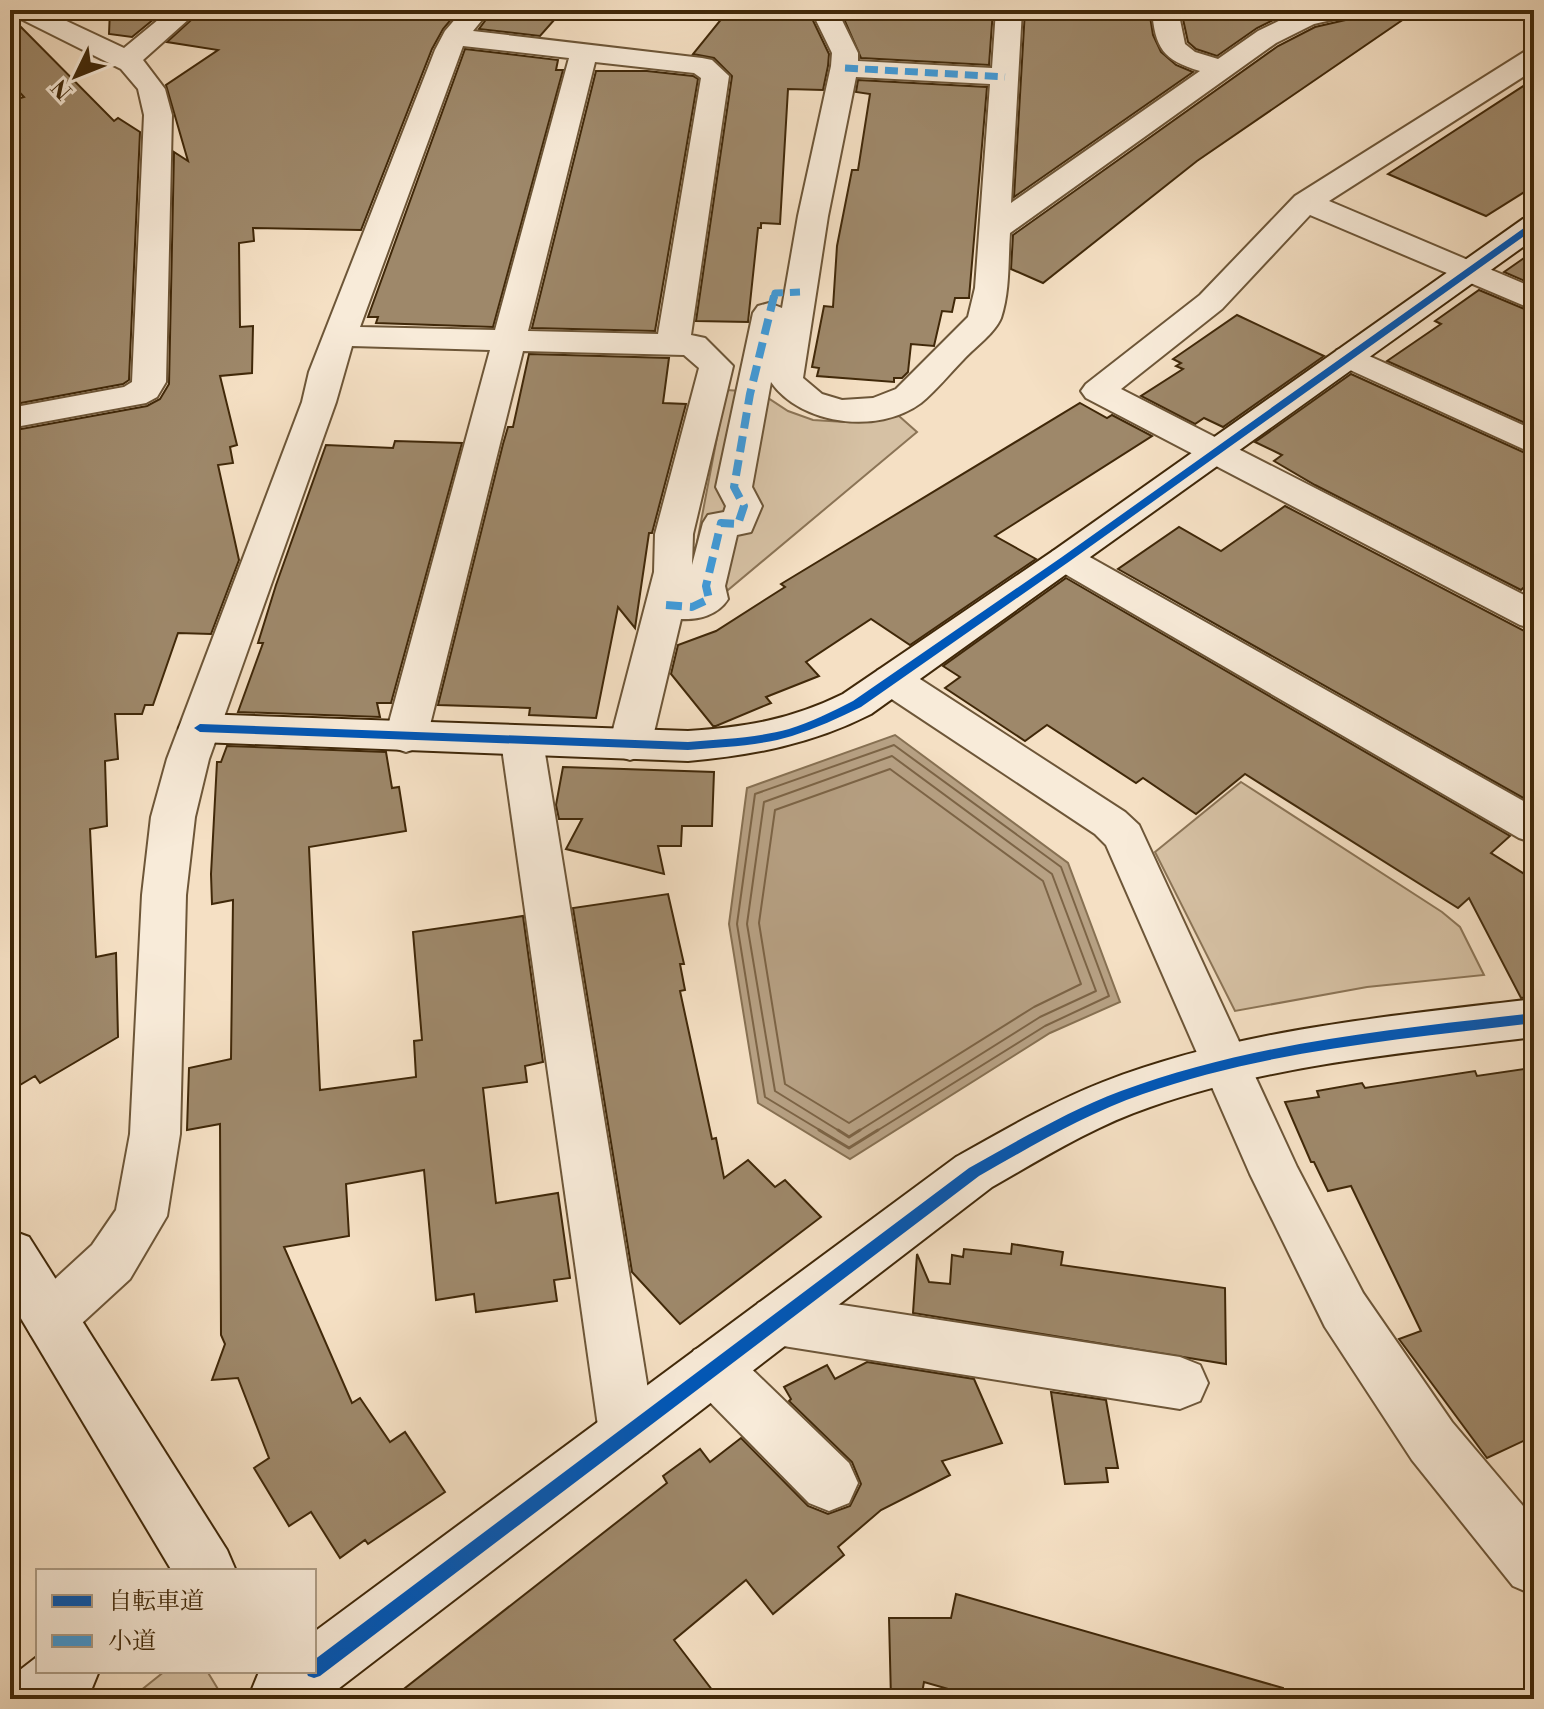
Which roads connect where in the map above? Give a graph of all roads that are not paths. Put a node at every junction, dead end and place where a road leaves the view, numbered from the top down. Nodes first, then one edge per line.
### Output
1 (22, 10) edge
2 (186, 10) edge
3 (477, 10) edge
4 (824, 10) edge
5 (1009, 10) edge
6 (1165, 10) edge
7 (1344, 10) edge
8 (454, 37) junction
9 (584, 52) junction
10 (1534, 58) edge
11 (126, 60) junction
12 (845, 68) junction
13 (1221, 69) junction
14 (1005, 77) junction
15 (998, 180) junction
16 (1051, 188) junction
17 (1306, 202) junction
18 (1534, 225) edge
19 (995, 229) junction
20 (1468, 272) junction
21 (800, 292) junction
22 (1534, 300) edge
23 (340, 336) junction
24 (509, 340) junction
25 (673, 345) junction
26 (1349, 357) junction
27 (10, 418) edge
28 (1534, 443) edge
29 (1216, 452) junction
30 (1066, 559) junction
31 (666, 605) junction
32 (1534, 616) edge
33 (892, 680) junction
34 (200, 728) junction
35 (406, 737) junction
36 (522, 741) junction
37 (630, 745) junction
38 (1534, 827) edge
39 (1533, 1021) edge
40 (1228, 1064) junction
41 (10, 1253) edge
42 (50, 1318) junction
43 (777, 1320) junction
44 (713, 1368) junction
45 (1180, 1383) dead end
46 (627, 1433) junction
47 (829, 1483) dead end
48 (1534, 1565) edge
49 (203, 1569) edge
50 (316, 1663) edge
51 (66, 1673) edge
52 (33, 1699) edge

1 - 11 street
2 - 11 street
3 - 8 street
4 - 12 street
5 - 14 street
6 - 13 street
7 - 13 street
8 - 9 street
8 - 23 street
9 - 24 street
9 - 25 street
10 - 17 street
11 - 27 street
12 - 14 street
12 - 21 street
13 - 16 street
14 - 15 street
15 - 16 street
15 - 19 street
16 - 19 street
17 - 20 street
17 - 29 street
18 - 20 street
19 - 21 street
20 - 22 street
20 - 26 street
21 - 31 street
23 - 24 street
23 - 34 street
24 - 25 street
24 - 35 street
25 - 31 street
26 - 28 street
26 - 29 street
29 - 30 street
29 - 32 street
30 - 33 street
30 - 38 street
31 - 37 street
33 - 37 street
33 - 40 street
34 - 35 street
34 - 42 street
35 - 36 street
36 - 37 street
36 - 46 street
39 - 40 street
40 - 43 street
40 - 48 street
41 - 42 street
42 - 49 street
43 - 44 street
43 - 45 street
44 - 46 street
44 - 47 street
46 - 50 street
51 - 52 street

